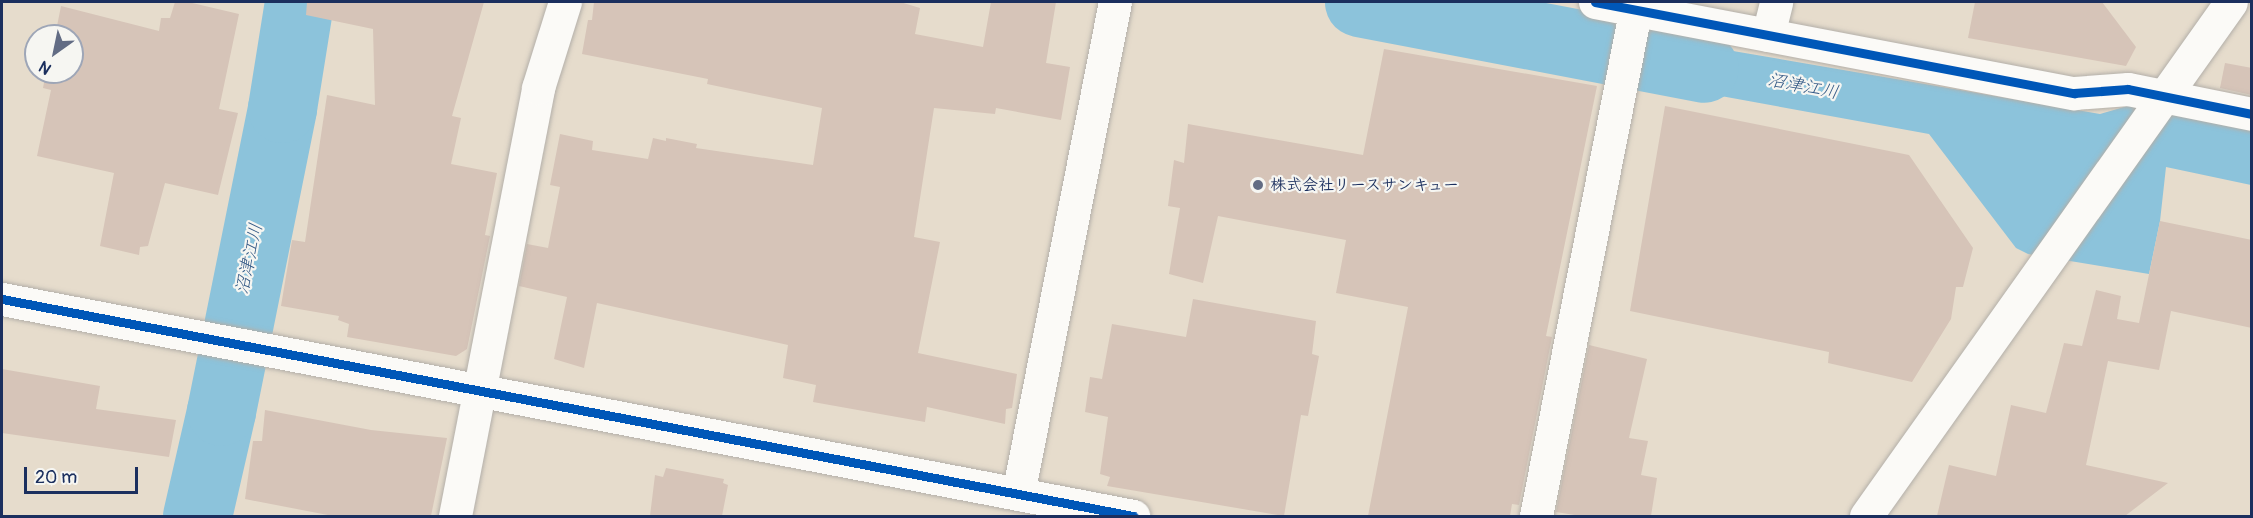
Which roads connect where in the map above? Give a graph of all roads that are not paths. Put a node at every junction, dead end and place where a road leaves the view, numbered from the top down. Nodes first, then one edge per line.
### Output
1 (565, 2) edge
2 (1115, 2) edge
3 (1595, 2) edge
4 (1776, 2) edge
5 (2231, 2) edge
6 (1636, 6) edge
7 (1768, 35) junction
8 (2164, 96) junction
9 (2252, 114) edge
10 (2, 299) edge
11 (479, 391) junction
12 (1016, 505) edge
13 (455, 516) edge
14 (1133, 516) edge
15 (1536, 516) edge
16 (1866, 516) edge

1 - 11 street
2 - 12 street
3 - 6 street
4 - 7 street
5 - 8 street
6 - 7 street
6 - 15 street
7 - 8 street
8 - 9 street
8 - 16 street
10 - 11 street
11 - 12 street
11 - 13 street
12 - 14 street

